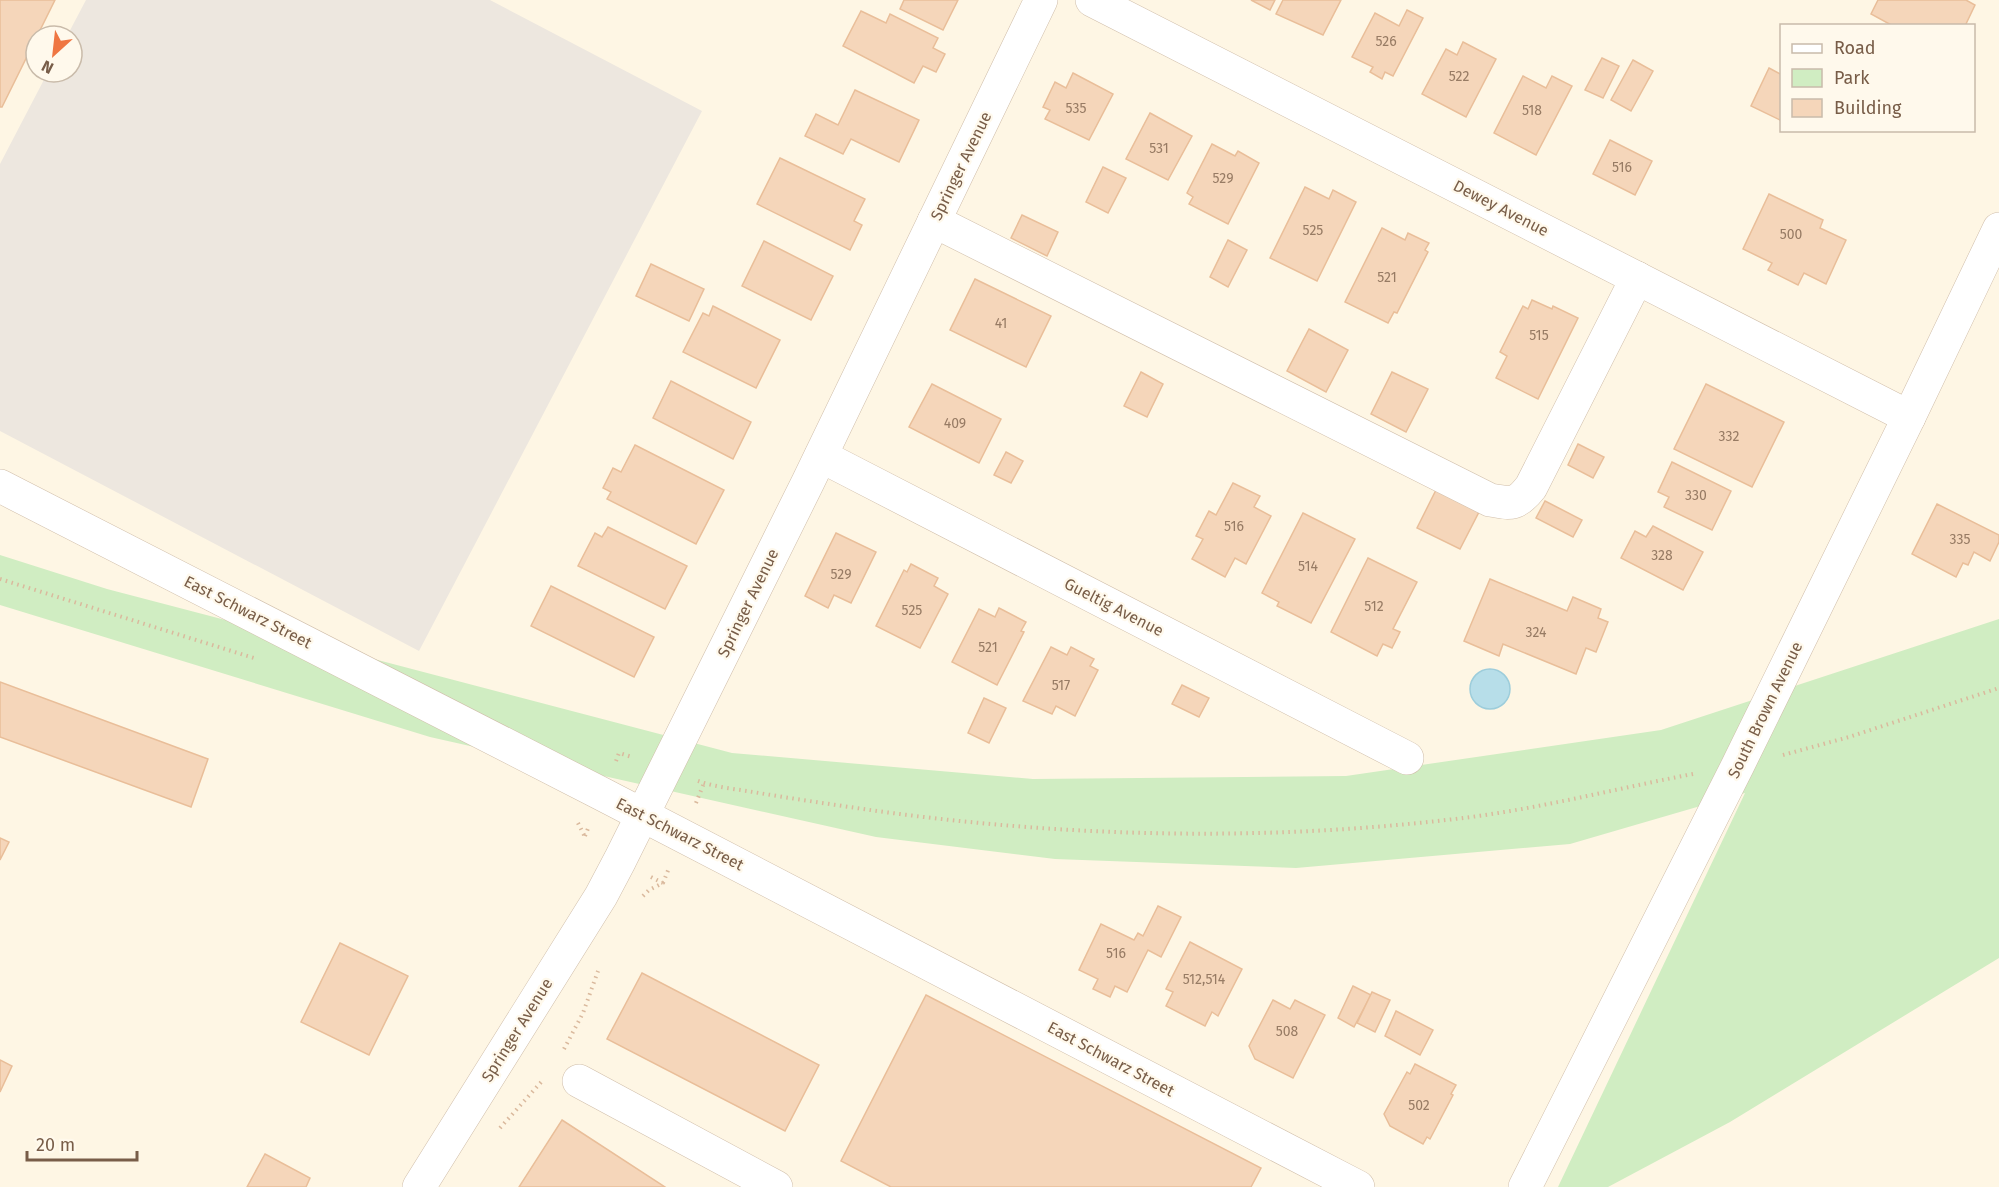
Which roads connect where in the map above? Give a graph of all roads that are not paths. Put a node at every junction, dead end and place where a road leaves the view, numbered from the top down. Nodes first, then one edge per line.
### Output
1 (1041, 0) edge
2 (1092, 0) edge
3 (934, 221) junction
4 (1999, 229) edge
5 (1637, 278) junction
6 (1909, 417) junction
7 (821, 456) junction
8 (0, 486) edge
9 (1407, 758) dead end
10 (642, 814) junction
11 (569, 1070) road end
12 (419, 1187) edge
13 (776, 1187) edge
14 (1358, 1187) edge
15 (1525, 1187) edge

1 - 3 street, Springer Avenue
2 - 5 street, Dewey Avenue
3 - 5 street
3 - 7 street, Springer Avenue
4 - 6 street, South Brown Avenue
5 - 6 street, Dewey Avenue
6 - 15 street, South Brown Avenue
7 - 9 street, Gueltig Avenue
7 - 10 street, Springer Avenue
8 - 10 street, East Schwarz Street
10 - 12 street, Springer Avenue
10 - 14 street, East Schwarz Street
11 - 13 street

